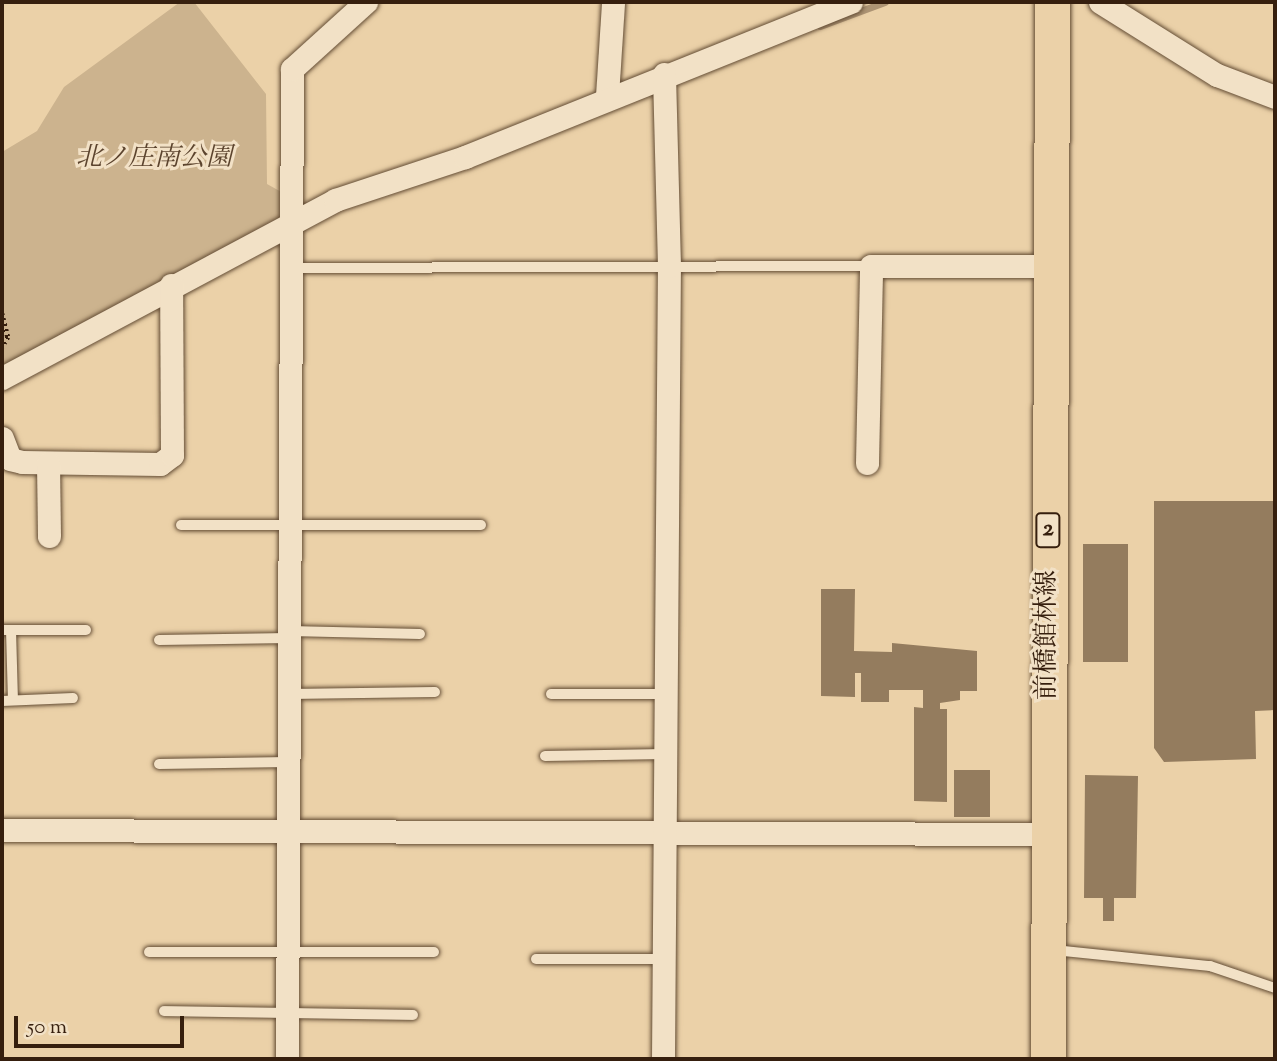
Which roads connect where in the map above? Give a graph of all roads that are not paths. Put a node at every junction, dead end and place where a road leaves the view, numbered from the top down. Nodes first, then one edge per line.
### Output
1 (366, 2) edge
2 (613, 2) edge
3 (851, 2) edge
4 (1052, 2) edge
5 (1100, 2) edge
6 (664, 74) junction
7 (607, 96) junction
8 (1275, 97) edge
9 (290, 225) junction
10 (669, 266) junction
11 (871, 266) junction
12 (1048, 267) junction
13 (290, 268) junction
14 (171, 285) junction
15 (2, 379) edge
16 (2, 438) edge
17 (48, 463) junction
18 (867, 463) dead end
19 (181, 525) dead end
20 (481, 525) dead end
21 (289, 527) junction
22 (49, 536) dead end
23 (6, 630) edge
24 (86, 630) dead end
25 (420, 634) dead end
26 (289, 635) junction
27 (159, 640) dead end
28 (435, 692) dead end
29 (289, 694) junction
30 (551, 694) dead end
31 (665, 694) junction
32 (73, 698) dead end
33 (7, 700) edge
34 (665, 754) junction
35 (545, 756) dead end
36 (288, 762) junction
37 (159, 764) dead end
38 (2, 830) edge
39 (288, 832) junction
40 (664, 833) junction
41 (1048, 834) junction
42 (1048, 949) junction
43 (149, 952) dead end
44 (288, 952) junction
45 (435, 952) dead end
46 (536, 959) dead end
47 (664, 959) junction
48 (1275, 988) edge
49 (164, 1011) dead end
50 (287, 1012) junction
51 (413, 1015) dead end
52 (287, 1059) edge
53 (663, 1059) edge
54 (1048, 1059) edge

1 - 9 street
2 - 7 street
3 - 6 street
4 - 12 main road, 前橋館林線 / 2
5 - 8 street
6 - 7 street
6 - 10 street
7 - 9 street
9 - 13 street
9 - 14 street
10 - 11 lane
10 - 13 lane
10 - 31 street
11 - 12 street
11 - 18 street
12 - 41 main road, 前橋館林線 / 2
13 - 21 street
14 - 15 street
14 - 17 street
16 - 17 street
17 - 22 street
19 - 21 lane
20 - 21 lane
21 - 26 street
23 - 24 lane
23 - 33 lane
25 - 26 lane
26 - 27 lane
26 - 29 street
28 - 29 lane
29 - 36 street
30 - 31 lane
31 - 34 street
32 - 33 lane
34 - 35 lane
34 - 40 street
36 - 37 lane
36 - 39 street
38 - 39 street
39 - 40 street
39 - 44 street
40 - 41 street
40 - 47 street
41 - 42 main road, 前橋館林線 / 2
42 - 48 lane
42 - 54 main road, 前橋館林線 / 2
43 - 44 lane
44 - 45 lane
44 - 50 street
46 - 47 lane
47 - 53 street
49 - 50 lane
50 - 51 lane
50 - 52 street

